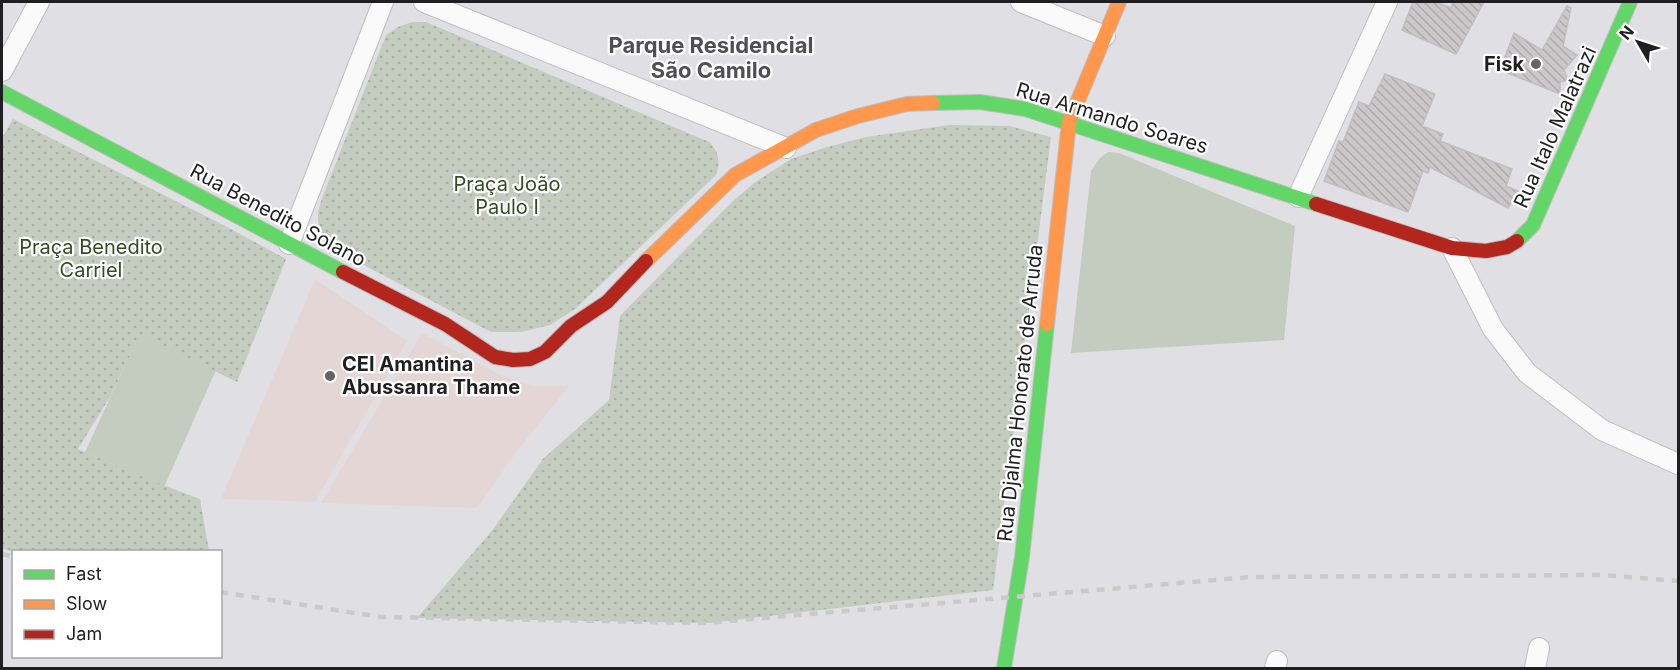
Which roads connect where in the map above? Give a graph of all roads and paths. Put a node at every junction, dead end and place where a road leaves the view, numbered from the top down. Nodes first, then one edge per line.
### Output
1 (39, 2) edge
2 (383, 2) edge
3 (424, 2) edge
4 (1021, 2) edge
5 (1119, 2) edge
6 (1387, 2) edge
7 (1630, 2) edge
8 (1105, 36) junction
9 (2, 71) edge
10 (2, 92) edge
11 (1069, 122) junction
12 (786, 148) junction
13 (1298, 197) junction
14 (289, 244) junction
15 (1452, 248) junction
16 (1496, 250) joint
17 (538, 355) joint
18 (1678, 464) edge
19 (1539, 648) dead end
20 (1004, 669) edge
21 (1535, 669) edge

1 - 9 street
2 - 14 street
3 - 12 street
4 - 8 street
5 - 8 street, Rua Djalma Honorato de Arruda
6 - 13 street
7 - 16 street, Rua Italo Malatrazi
8 - 11 street, Rua Djalma Honorato de Arruda
10 - 14 street, Rua Benedito Solano
11 - 12 street, Rua Armando Soares
11 - 13 street, Rua Armando Soares
11 - 20 street, Rua Djalma Honorato de Arruda
12 - 17 street, Rua Armando Soares
13 - 15 street, Rua Armando Soares
14 - 17 street, Rua Benedito Solano
15 - 16 street, Rua Armando Soares
15 - 18 street
19 - 21 street

